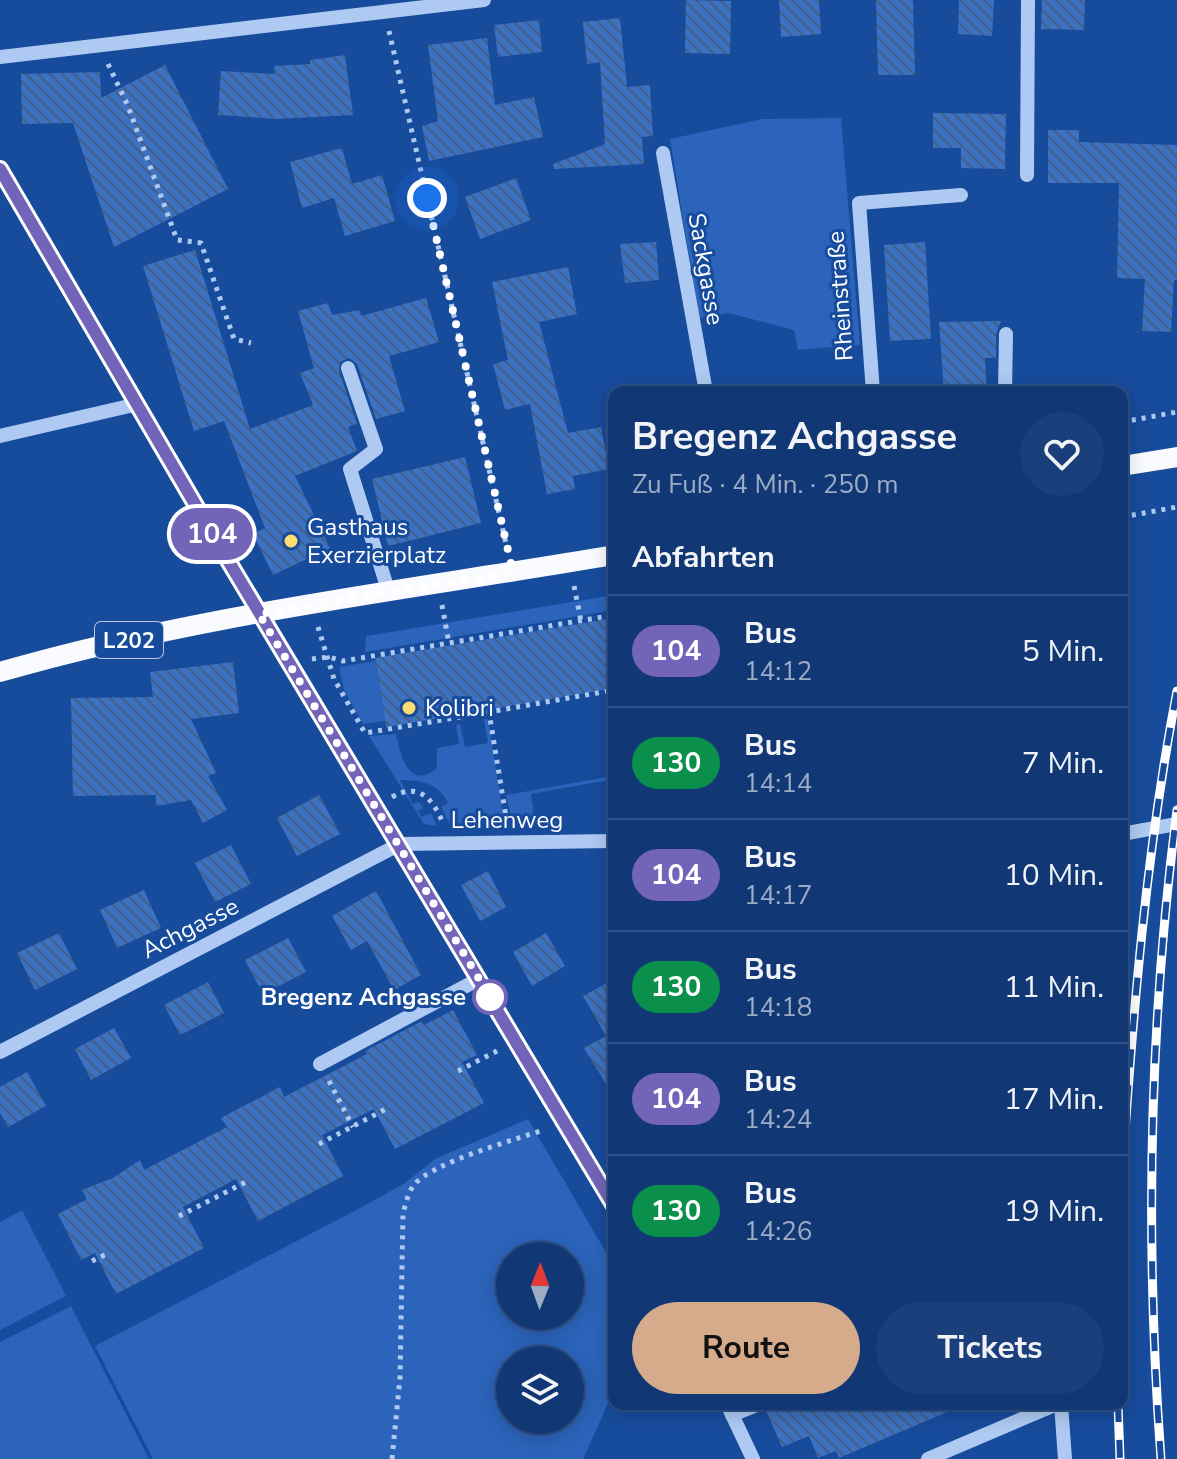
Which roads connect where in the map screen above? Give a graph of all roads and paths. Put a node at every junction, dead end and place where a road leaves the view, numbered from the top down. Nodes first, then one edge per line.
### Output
1 (484, 0) edge
2 (1028, 0) edge
3 (385, 11) junction
4 (98, 45) junction
5 (0, 57) edge
6 (663, 153) dead end
7 (0, 169) edge
8 (1027, 175) dead end
9 (6, 193) edge
10 (961, 195) dead end
11 (1006, 334) dead end
12 (251, 343) dead end
13 (348, 368) dead end
14 (705, 386) edge
15 (873, 386) edge
16 (1005, 386) edge
17 (138, 404) junction
18 (1177, 412) edge
19 (1128, 421) edge
20 (0, 436) edge
21 (1177, 457) edge
22 (1128, 465) edge
23 (1177, 507) edge
24 (1128, 516) edge
25 (608, 556) edge
26 (570, 563) junction
27 (513, 572) junction
28 (439, 584) junction
29 (389, 593) junction
30 (309, 606) junction
31 (259, 614) junction
32 (608, 616) edge
33 (581, 621) junction
34 (449, 643) junction
35 (329, 657) junction
36 (0, 672) edge
37 (608, 691) edge
38 (489, 712) junction
39 (504, 801) dead end
40 (376, 805) junction
41 (1177, 824) edge
42 (1128, 833) edge
43 (608, 841) edge
44 (452, 842) junction
45 (400, 844) junction
46 (479, 979) junction
47 (516, 1041) junction
48 (0, 1052) edge
49 (320, 1064) joint
50 (458, 1071) dead end
51 (386, 1109) dead end
52 (564, 1123) junction
53 (353, 1127) junction
54 (319, 1144) dead end
55 (246, 1182) dead end
56 (608, 1196) edge
57 (179, 1216) dead end
58 (107, 1254) dead end
59 (92, 1261) dead end
60 (730, 1410) edge
61 (1045, 1410) edge
62 (1060, 1410) edge
63 (392, 1459) edge
64 (753, 1459) edge
65 (928, 1459) edge
66 (1065, 1459) edge

1 - 3 street
2 - 8 street
3 - 4 street
3 - 27 path
4 - 5 street
4 - 12 path
6 - 14 street, Sackgasse
7 - 9 street
9 - 17 street
10 - 15 street, Rheinstraße
11 - 16 street
13 - 29 street
17 - 20 street
17 - 31 street
18 - 19 path
21 - 22 main road
23 - 24 path
25 - 26 main road, L202
26 - 27 main road, L202
26 - 33 path
27 - 28 main road, L202
28 - 29 main road, L202
28 - 34 path
29 - 30 main road, L202
30 - 31 main road, L202
30 - 35 path
31 - 36 main road, L202
31 - 40 street
32 - 33 path
33 - 34 path
34 - 35 path
35 - 38 path
37 - 38 path
38 - 39 path
40 - 44 path
40 - 45 street
41 - 42 street
43 - 44 street, Lehenweg
44 - 45 street, Lehenweg
45 - 46 street
45 - 48 street, Achgasse
46 - 47 street
46 - 49 street
47 - 50 path
47 - 52 street
49 - 53 path
51 - 53 path
52 - 56 street
52 - 63 path
53 - 54 path
55 - 57 path
58 - 59 path
60 - 64 street
61 - 65 street
62 - 66 street

